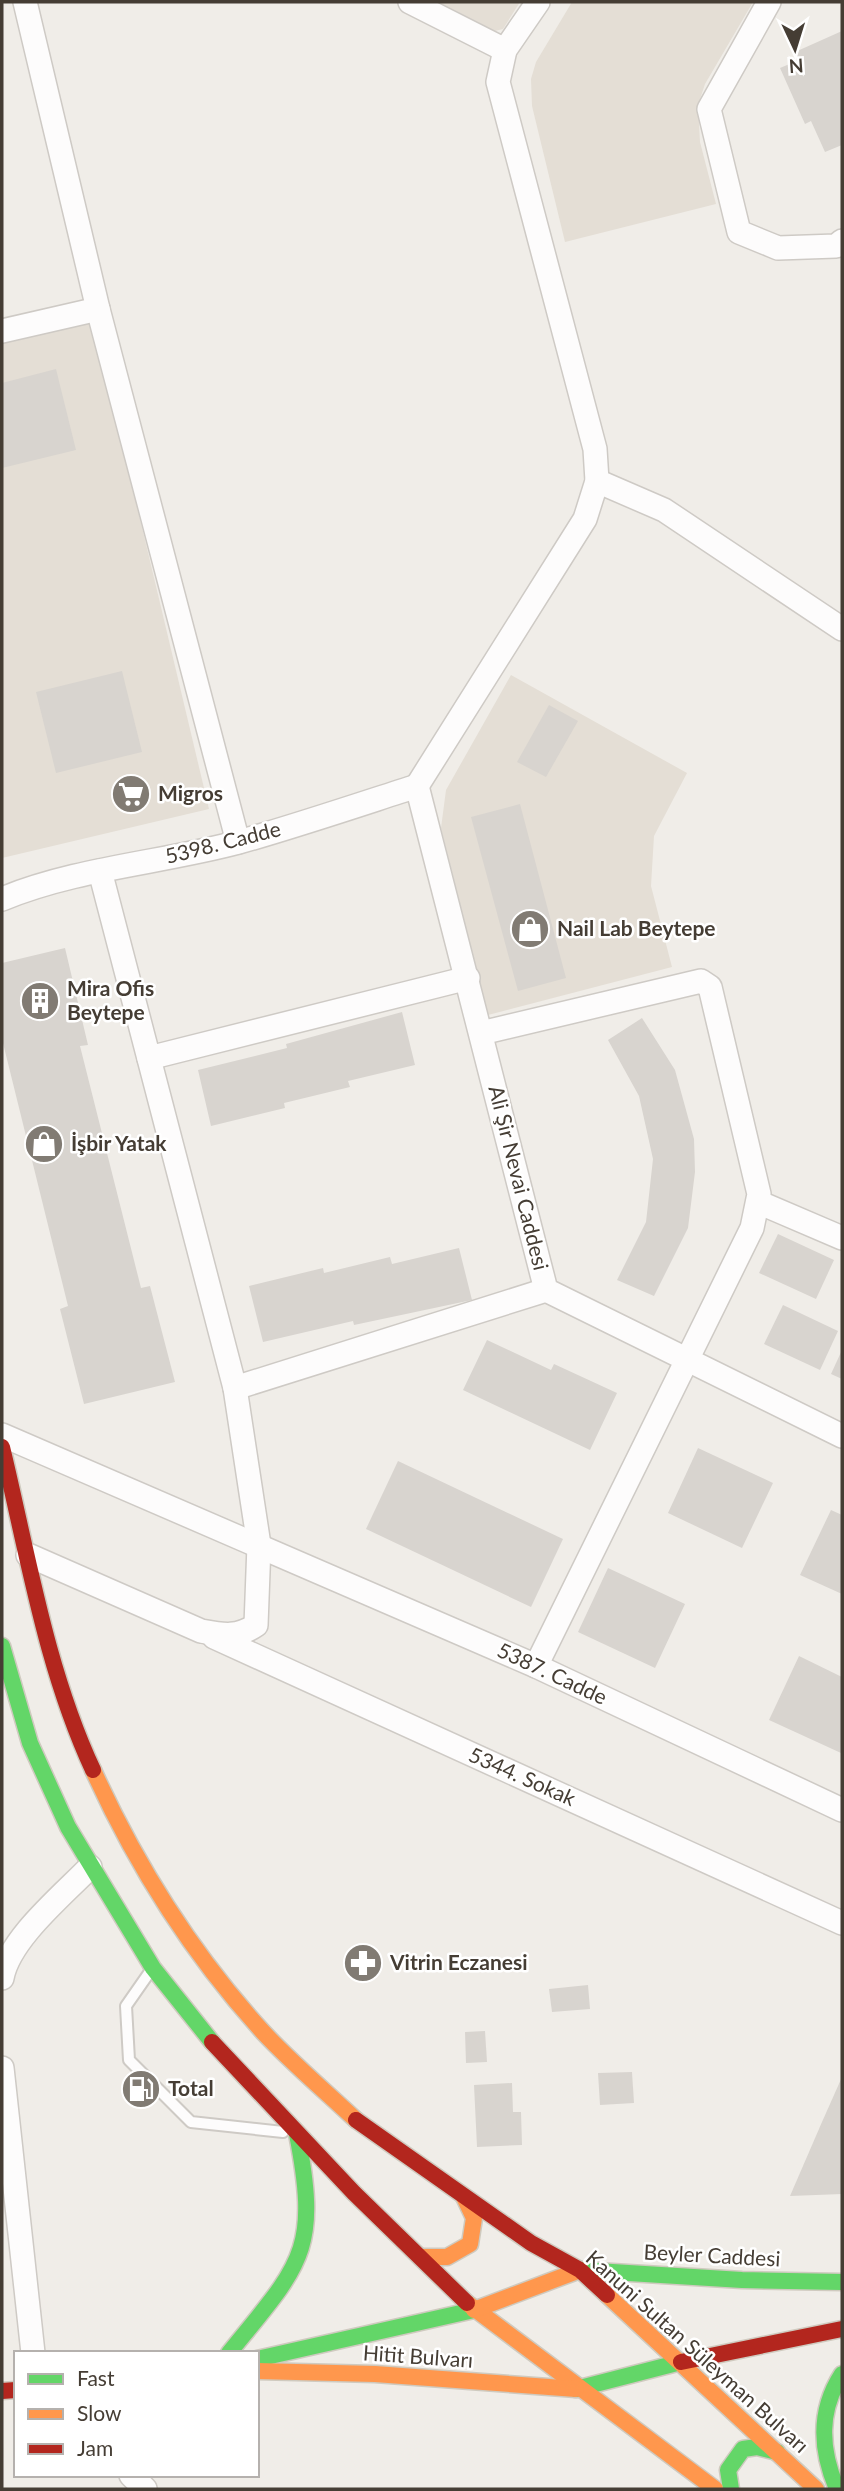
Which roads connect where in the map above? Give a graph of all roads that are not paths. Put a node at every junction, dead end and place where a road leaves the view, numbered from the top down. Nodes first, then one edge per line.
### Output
1 (25, 2) edge
2 (410, 2) edge
3 (538, 2) edge
4 (769, 2) edge
5 (505, 50) junction
6 (842, 241) edge
7 (98, 309) junction
8 (2, 331) edge
9 (597, 481) junction
10 (842, 629) edge
11 (417, 786) junction
12 (238, 842) junction
13 (100, 871) junction
14 (26, 889) junction
15 (2, 891) edge
16 (2, 899) edge
17 (468, 978) junction
18 (481, 1033) junction
19 (149, 1058) junction
20 (758, 1202) junction
21 (842, 1238) edge
22 (546, 1290) junction
23 (688, 1360) junction
24 (235, 1388) junction
25 (2, 1435) edge
26 (842, 1436) edge
27 (2, 1447) edge
28 (259, 1545) junction
29 (28, 1555) junction
30 (201, 1631) junction
31 (2, 1646) edge
32 (536, 1666) junction
33 (842, 1810) edge
34 (90, 1867) junction
35 (842, 1923) edge
36 (153, 1968) junction
37 (2, 1978) edge
38 (2, 2068) edge
39 (297, 2134) junction
40 (464, 2197) junction
41 (421, 2257) junction
42 (580, 2270) junction
43 (842, 2283) edge
44 (474, 2310) junction
45 (842, 2329) edge
46 (33, 2351) edge
47 (231, 2351) edge
48 (259, 2360) edge
49 (681, 2361) junction
50 (259, 2371) edge
51 (842, 2374) edge
52 (576, 2389) junction
53 (777, 2452) junction
54 (715, 2489) edge
55 (731, 2489) edge
56 (816, 2489) edge
57 (837, 2489) edge

1 - 7 street
2 - 5 street
3 - 5 street
4 - 6 street
5 - 9 street
7 - 8 street
7 - 12 street
9 - 10 street
9 - 11 street
11 - 12 street, 5398. Cadde
11 - 17 street, Ali Şir Nevai Caddesi
12 - 13 street, 5398. Cadde
13 - 14 street, 5398. Cadde
13 - 19 street
14 - 15 street, 5398. Cadde
14 - 16 street, 5398. Cadde
17 - 18 street, Ali Şir Nevai Caddesi
17 - 19 street
18 - 20 street
18 - 22 street, Ali Şir Nevai Caddesi
19 - 24 street
20 - 21 street
20 - 23 street
22 - 23 street, Ali Şir Nevai Caddesi
22 - 24 street
23 - 26 street, Ali Şir Nevai Caddesi
23 - 32 street
24 - 28 street
25 - 28 street, 5387. Cadde
27 - 29 main road, Kanuni Sultan Süleyman Bulvarı
28 - 30 street
28 - 32 street, 5387. Cadde
29 - 30 street, 5344. Sokak
29 - 40 main road, Kanuni Sultan Süleyman Bulvarı
30 - 35 street, 5344. Sokak
31 - 34 main road
32 - 33 street, 5387. Cadde
34 - 36 main road
34 - 37 street
36 - 39 main road
36 - 39 lane
38 - 46 street
39 - 41 main road
39 - 47 main road
40 - 41 main road
40 - 42 main road, Kanuni Sultan Süleyman Bulvarı
41 - 44 main road
42 - 43 main road, Beyler Caddesi
42 - 44 main road, Hitit Bulvarı
42 - 49 main road, Kanuni Sultan Süleyman Bulvarı
44 - 48 main road, Hitit Bulvarı
44 - 52 main road
45 - 49 main road
49 - 52 main road
49 - 53 main road, Kanuni Sultan Süleyman Bulvarı
50 - 52 main road, Hitit Bulvarı
51 - 57 main road
52 - 54 main road
53 - 55 main road
53 - 56 main road, Kanuni Sultan Süleyman Bulvarı

